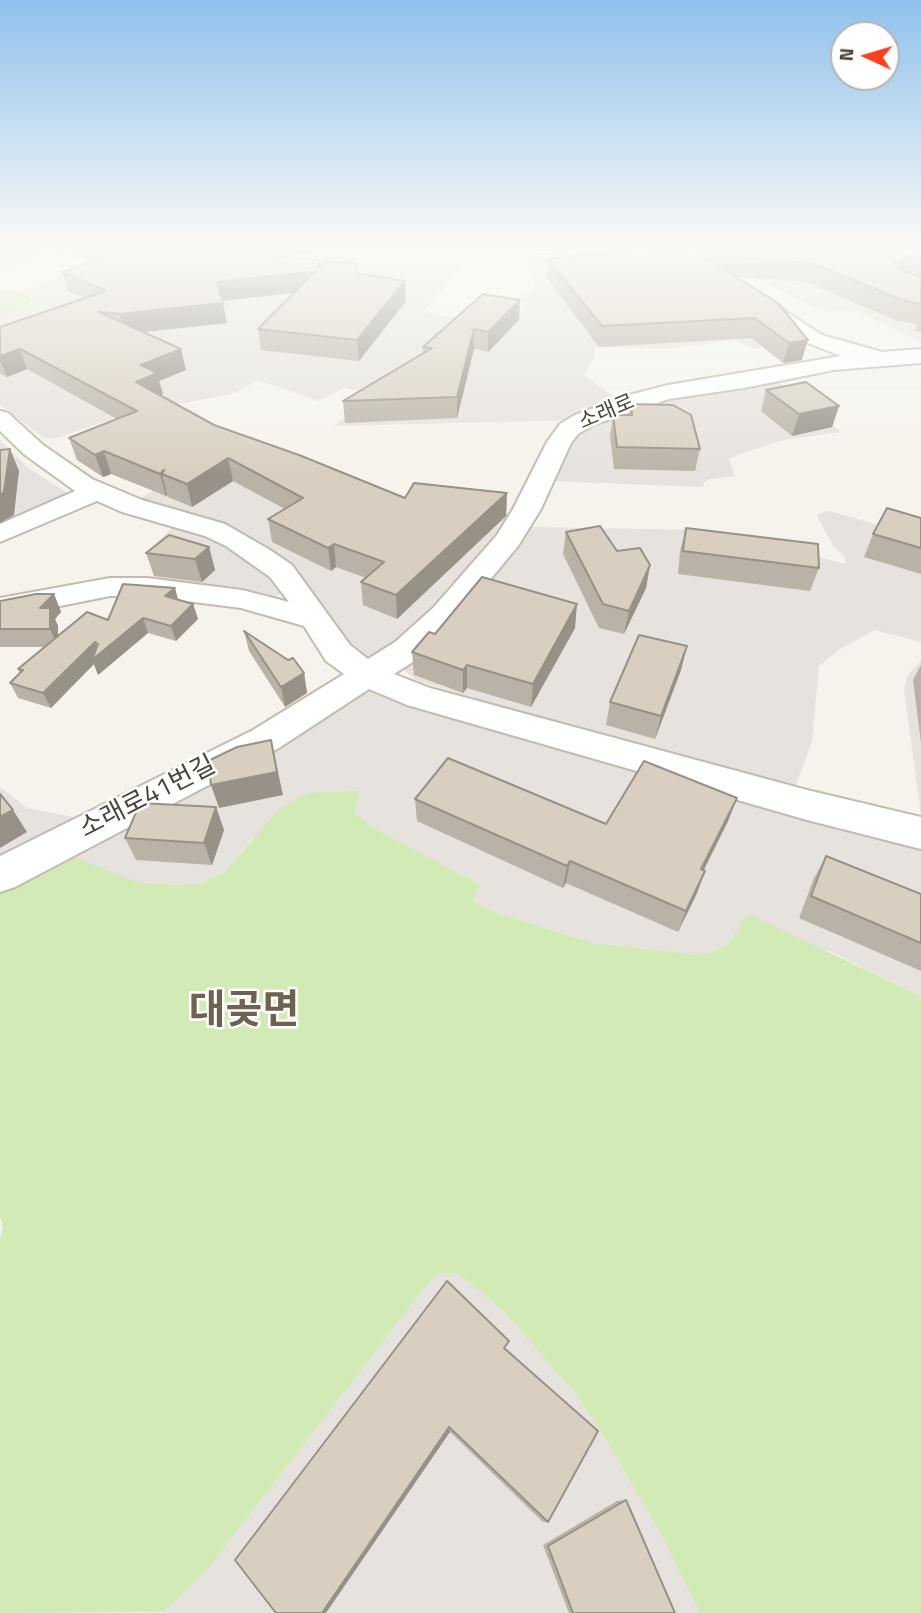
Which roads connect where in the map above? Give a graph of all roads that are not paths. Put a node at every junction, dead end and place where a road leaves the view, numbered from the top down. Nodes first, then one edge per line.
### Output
1 (790, 323) edge
2 (921, 356) edge
3 (882, 359) junction
4 (0, 418) edge
5 (97, 491) junction
6 (0, 534) edge
7 (0, 608) edge
8 (313, 618) junction
9 (368, 677) junction
10 (921, 833) edge
11 (0, 875) edge

1 - 3 street
2 - 3 street, 소래로
3 - 9 street, 소래로
4 - 5 street
5 - 6 street
5 - 8 street
7 - 8 street
8 - 9 street
9 - 10 street
9 - 11 street, 소래로41번길

